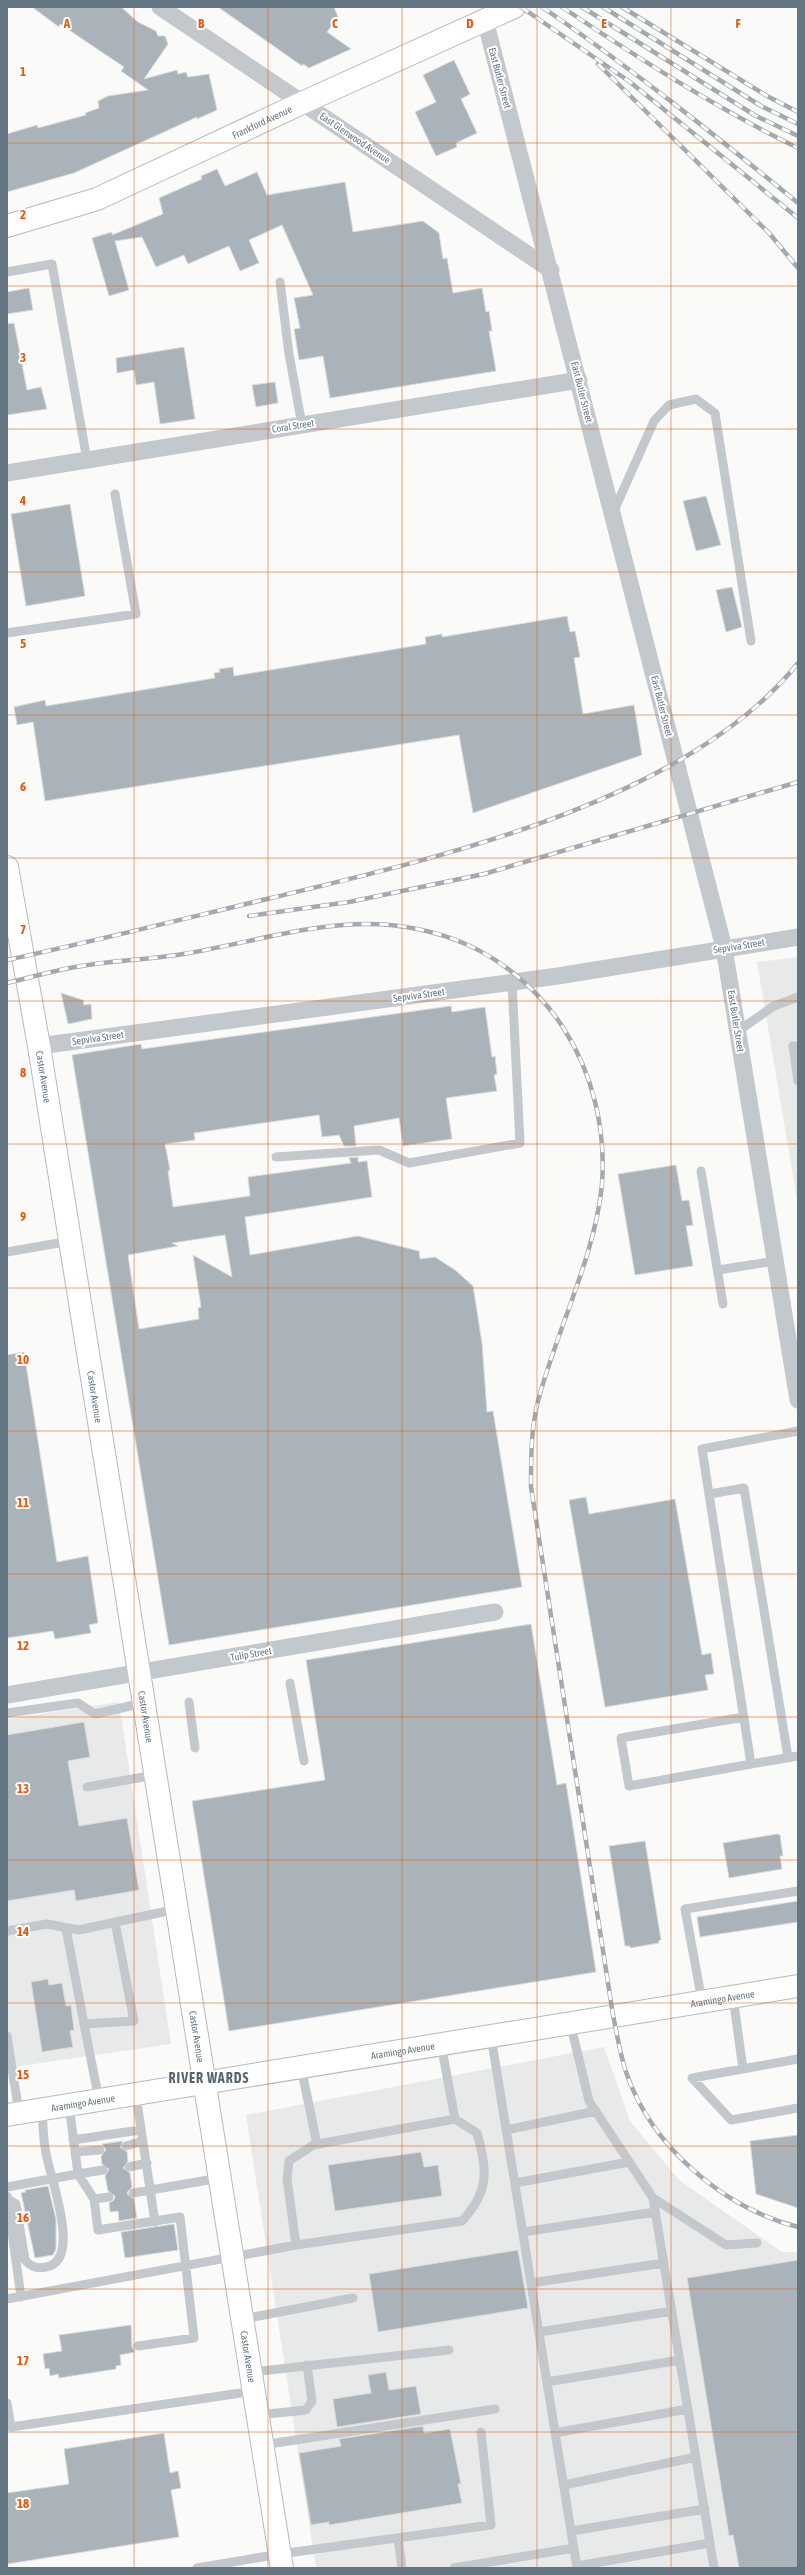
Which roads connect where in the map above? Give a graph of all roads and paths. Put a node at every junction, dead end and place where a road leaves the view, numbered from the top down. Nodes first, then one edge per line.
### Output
1 (514, 7) edge
2 (162, 8) edge
3 (484, 20) junction
4 (302, 103) junction
5 (7, 226) edge
6 (551, 270) junction
7 (7, 272) edge
8 (280, 282) dead end
9 (579, 380) junction
10 (302, 425) junction
11 (86, 460) junction
12 (7, 473) edge
13 (115, 494) dead end
14 (613, 513) junction
15 (7, 633) edge
16 (751, 641) dead end
17 (7, 867) edge
18 (798, 937) edge
19 (724, 948) junction
20 (512, 982) junction
21 (798, 997) edge
22 (738, 1031) junction
23 (39, 1046) junction
24 (798, 1046) edge
25 (798, 1081) edge
26 (276, 1157) dead end
27 (701, 1171) dead end
28 (70, 1241) junction
29 (7, 1252) edge
30 (775, 1261) junction
31 (718, 1270) junction
32 (724, 1304) dead end
33 (798, 1400) edge
34 (798, 1431) edge
35 (710, 1494) junction
36 (495, 1612) dead end
37 (138, 1673) junction
38 (290, 1683) dead end
39 (7, 1695) edge
40 (189, 1702) dead end
41 (143, 1703) junction
42 (7, 1713) edge
43 (744, 1717) junction
44 (195, 1748) dead end
45 (798, 1756) edge
46 (788, 1758) junction
47 (304, 1761) dead end
48 (751, 1764) junction
49 (155, 1775) junction
50 (87, 1788) dead end
51 (798, 1891) edge
52 (177, 1908) junction
53 (115, 1922) junction
54 (66, 1928) junction
55 (7, 1931) edge
56 (798, 1986) edge
57 (733, 1996) junction
58 (702, 2001) junction
59 (570, 2022) junction
60 (84, 2024) junction
61 (7, 2036) edge
62 (491, 2036) junction
63 (441, 2044) junction
64 (798, 2060) edge
65 (302, 2067) junction
66 (744, 2069) junction
67 (206, 2083) junction
68 (136, 2096) junction
69 (99, 2100) junction
70 (69, 2105) junction
71 (798, 2108) edge
72 (42, 2109) junction
73 (596, 2111) junction
74 (13, 2114) edge
75 (455, 2119) junction
76 (140, 2130) junction
77 (506, 2130) junction
78 (73, 2140) junction
79 (143, 2142) junction
80 (317, 2144) junction
81 (126, 2146) dead end
82 (100, 2150) dead end
83 (75, 2152) junction
84 (630, 2162) junction
85 (147, 2164) junction
86 (129, 2167) dead end
87 (103, 2170) dead end
88 (78, 2174) junction
89 (221, 2177) junction
90 (54, 2180) junction
91 (515, 2183) junction
92 (7, 2187) edge
93 (151, 2189) junction
94 (133, 2193) dead end
95 (7, 2196) edge
96 (109, 2197) dead end
97 (653, 2198) junction
98 (94, 2199) junction
99 (655, 2212) junction
100 (155, 2222) junction
101 (523, 2232) junction
102 (758, 2243) dead end
103 (296, 2245) junction
104 (232, 2256) junction
105 (664, 2263) junction
106 (186, 2267) junction
107 (531, 2283) junction
108 (21, 2297) junction
109 (353, 2298) dead end
110 (7, 2299) edge
111 (672, 2311) junction
112 (243, 2319) junction
113 (539, 2332) junction
114 (138, 2346) dead end
115 (449, 2350) dead end
116 (680, 2360) junction
117 (307, 2366) junction
118 (253, 2381) junction
119 (547, 2382) junction
120 (7, 2403) edge
121 (495, 2409) dead end
122 (688, 2409) junction
123 (258, 2415) junction
124 (481, 2432) dead end
125 (555, 2433) junction
126 (263, 2445) junction
127 (696, 2457) junction
128 (564, 2485) junction
129 (705, 2509) junction
130 (571, 2531) junction
131 (398, 2538) junction
132 (710, 2543) junction
133 (574, 2548) junction
134 (281, 2561) edge
135 (577, 2567) edge
136 (197, 2568) edge
137 (402, 2568) edge
138 (454, 2568) edge
139 (714, 2568) edge

1 - 3 main road, Frankford Avenue
2 - 4 street, East Glenwood Avenue
3 - 4 main road, Frankford Avenue
3 - 6 street, East Butler Street
4 - 5 main road, Frankford Avenue
4 - 6 street, East Glenwood Avenue
6 - 9 street, East Butler Street
7 - 11 lane
8 - 10 lane
9 - 10 street, Coral Street
9 - 14 street, East Butler Street
10 - 11 street, Coral Street
11 - 12 street, Coral Street
13 - 15 lane
14 - 16 lane
14 - 19 street, East Butler Street
17 - 23 main road, Castor Avenue
18 - 19 street, Sepviva Street
19 - 20 street, Sepviva Street
19 - 22 street, East Butler Street
20 - 23 street, Sepviva Street
20 - 26 lane
21 - 22 lane
22 - 30 street, East Butler Street
23 - 28 main road, Castor Avenue
24 - 25 lane
27 - 31 lane
28 - 29 lane
28 - 37 main road, Castor Avenue
30 - 31 lane
30 - 33 street, East Butler Street
31 - 32 lane
34 - 35 lane
35 - 43 lane
35 - 46 lane
36 - 37 street, Tulip Street
37 - 39 street, Tulip Street
37 - 41 main road, Castor Avenue
38 - 47 lane
40 - 44 lane
41 - 42 lane
41 - 49 main road, Castor Avenue
43 - 48 lane
43 - 48 lane
45 - 46 lane
46 - 48 lane
49 - 50 lane
49 - 52 main road, Castor Avenue
51 - 58 lane
52 - 53 lane
52 - 67 main road, Castor Avenue
53 - 54 lane
53 - 60 lane
54 - 55 lane
54 - 60 lane
56 - 57 main road, Aramingo Avenue
57 - 58 main road, Aramingo Avenue
57 - 66 lane
58 - 59 main road, Aramingo Avenue
59 - 62 main road, Aramingo Avenue
59 - 73 lane
60 - 69 lane
61 - 74 lane
62 - 63 main road, Aramingo Avenue
62 - 77 lane
63 - 65 main road, Aramingo Avenue
63 - 75 lane
64 - 66 lane
65 - 67 main road, Aramingo Avenue
65 - 80 lane
66 - 71 lane
67 - 68 main road, Aramingo Avenue
67 - 89 main road, Castor Avenue
68 - 69 main road, Aramingo Avenue
68 - 76 lane
69 - 70 main road, Aramingo Avenue
70 - 72 main road, Aramingo Avenue
70 - 78 lane
72 - 74 main road, Aramingo Avenue
72 - 90 lane
73 - 77 lane
73 - 84 lane
75 - 80 lane
75 - 103 lane
76 - 78 lane
76 - 79 lane
77 - 91 lane
78 - 83 lane
79 - 81 lane
79 - 85 lane
80 - 103 lane
82 - 83 lane
83 - 88 lane
84 - 91 lane
84 - 97 lane
85 - 86 lane
85 - 93 lane
87 - 88 lane
88 - 90 lane
88 - 98 lane
89 - 93 lane
89 - 104 main road, Castor Avenue
90 - 92 lane
90 - 95 lane
91 - 101 lane
93 - 94 lane
93 - 100 lane
95 - 108 lane
96 - 98 lane
97 - 99 lane
97 - 102 lane
98 - 100 lane
99 - 101 lane
99 - 105 lane
100 - 106 lane
101 - 107 lane
103 - 104 lane
104 - 106 lane
104 - 112 main road, Castor Avenue
105 - 107 lane
105 - 111 lane
106 - 108 lane
106 - 114 lane
107 - 113 lane
108 - 110 lane
109 - 112 lane
111 - 113 lane
111 - 116 lane
112 - 118 main road, Castor Avenue
113 - 119 lane
115 - 117 lane
116 - 119 lane
116 - 122 lane
117 - 118 lane
117 - 123 lane
118 - 120 lane
118 - 123 main road, Castor Avenue
119 - 125 lane
121 - 126 lane
122 - 125 lane
122 - 127 lane
123 - 126 main road, Castor Avenue
124 - 131 lane
125 - 128 lane
126 - 134 main road, Castor Avenue
127 - 128 lane
127 - 129 lane
128 - 130 lane
129 - 130 lane
129 - 132 lane
130 - 133 lane
131 - 134 lane
131 - 137 lane
132 - 135 lane
132 - 139 lane
133 - 135 lane
133 - 138 lane
134 - 136 lane

